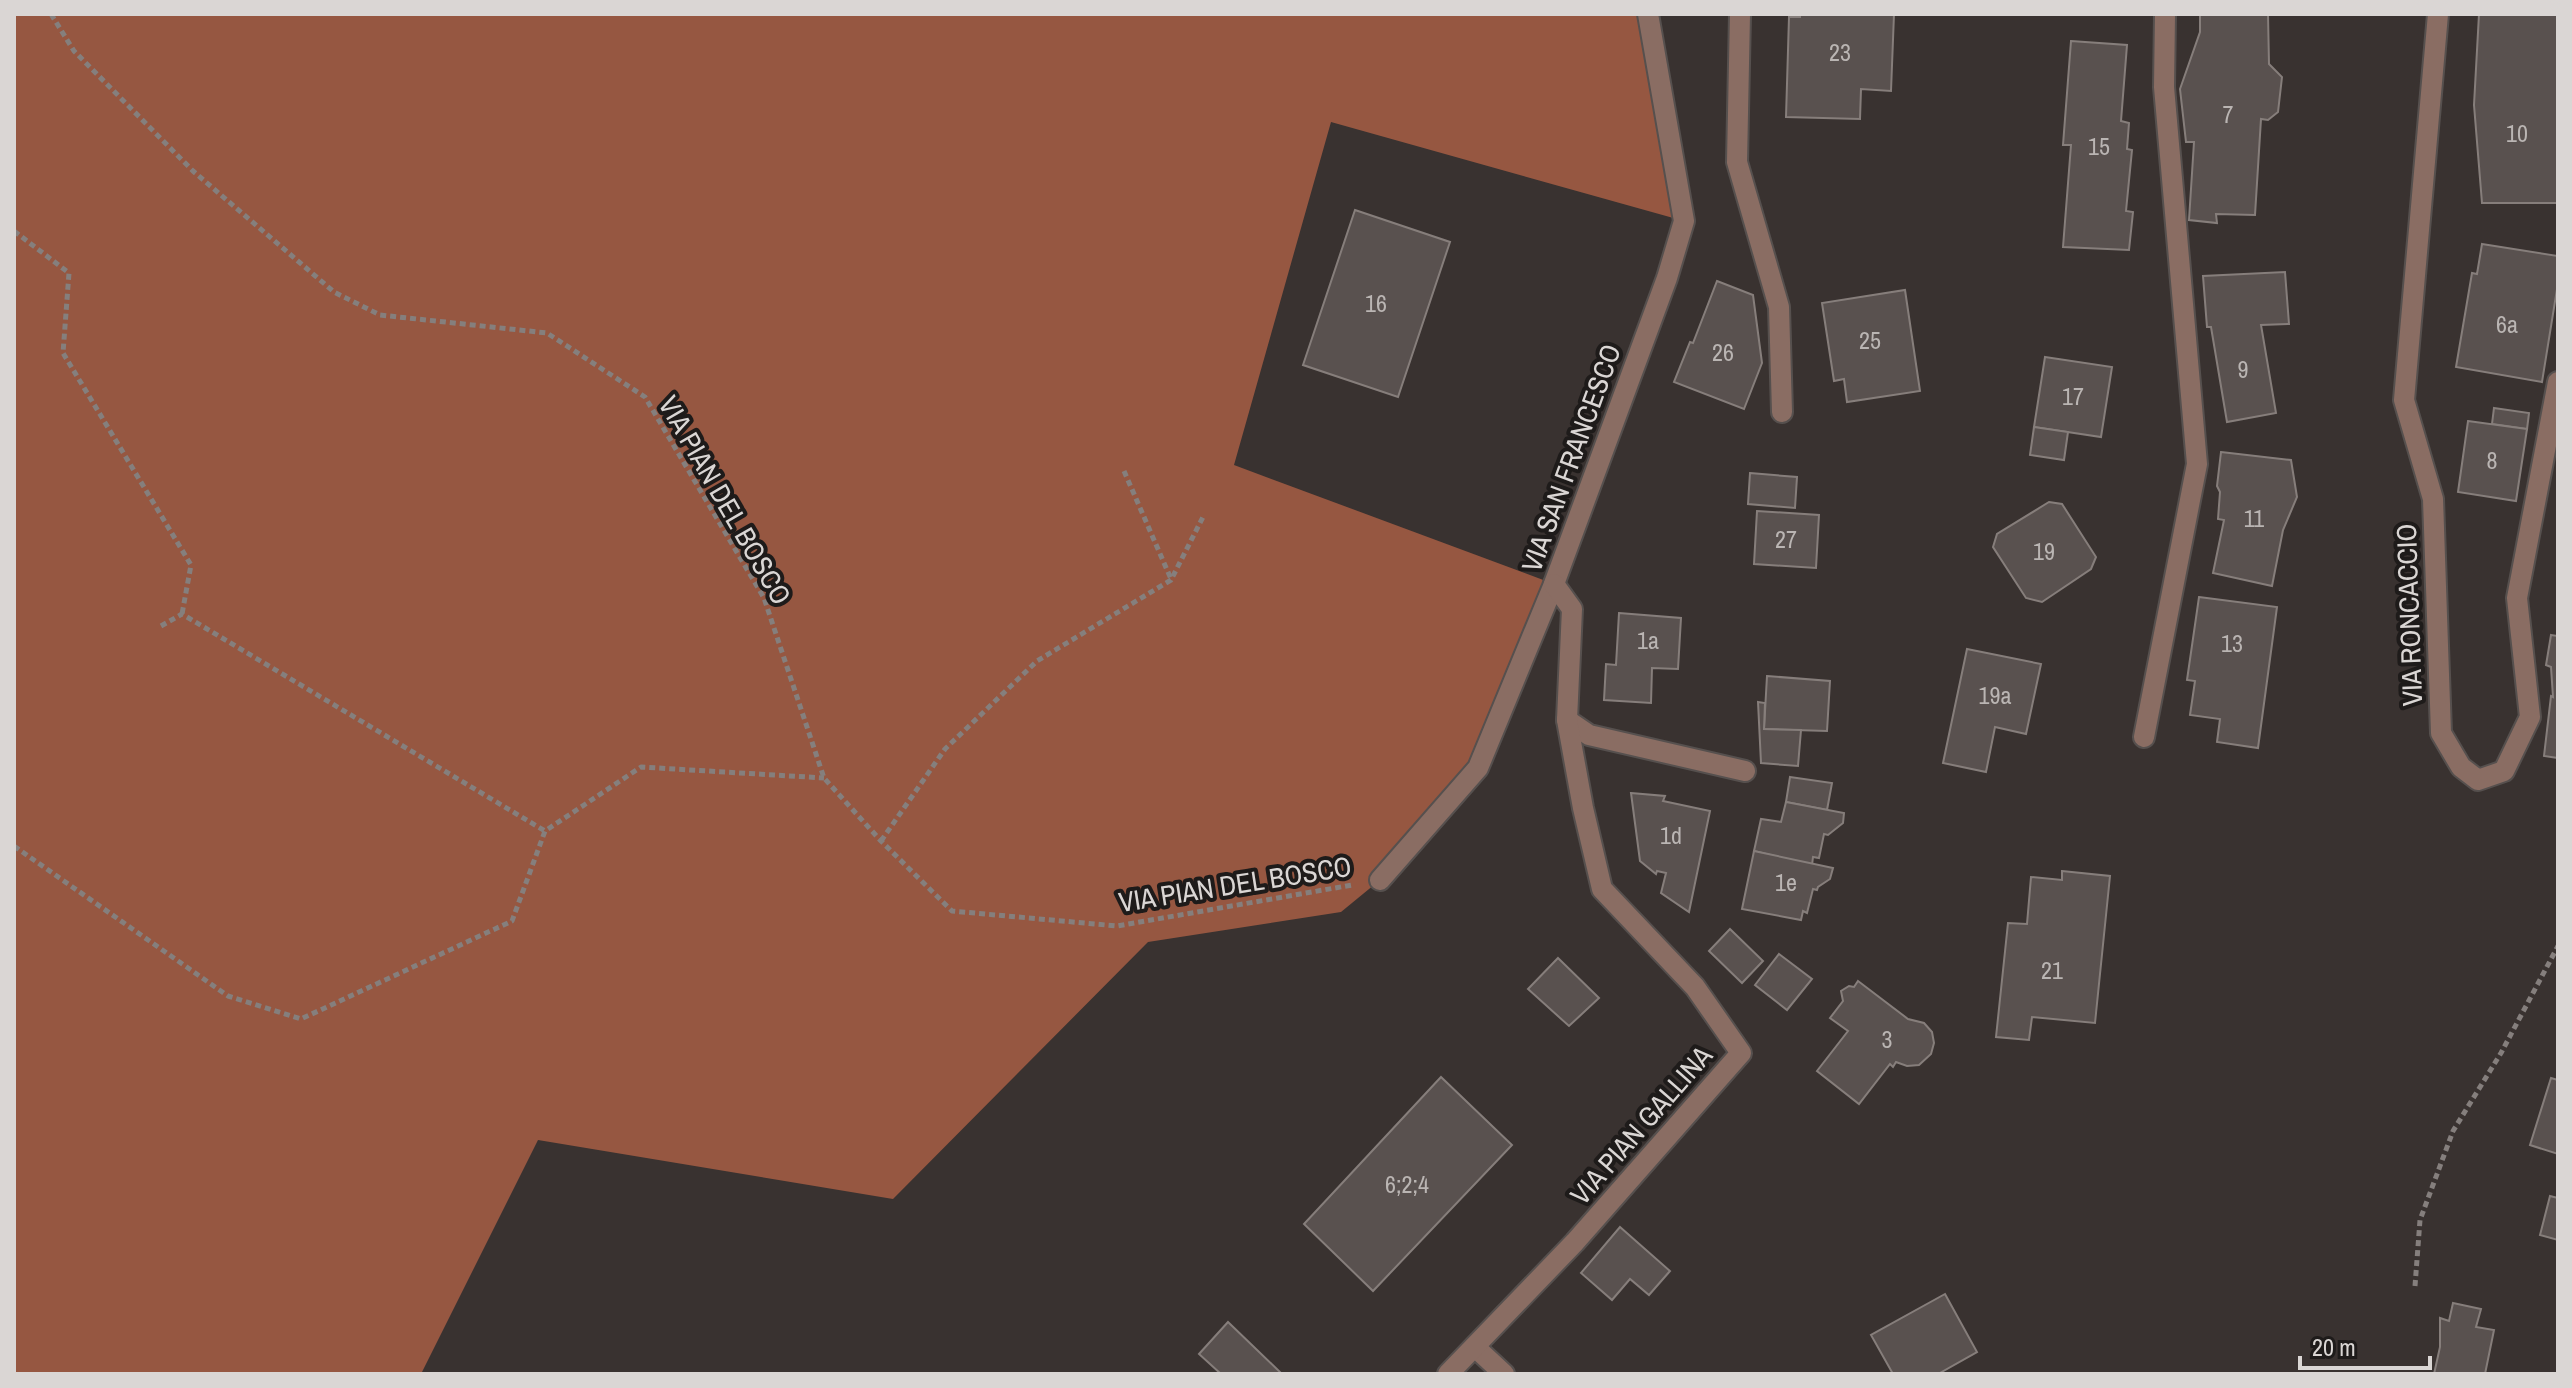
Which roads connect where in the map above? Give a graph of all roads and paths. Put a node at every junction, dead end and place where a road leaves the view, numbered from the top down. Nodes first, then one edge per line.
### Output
1 (51, 14) edge
2 (1648, 14) edge
3 (1740, 14) edge
4 (2165, 14) edge
5 (2438, 14) edge
6 (14, 231) edge
7 (2558, 382) edge
8 (1782, 412) dead end
9 (1124, 471) dead end
10 (1204, 515) dead end
11 (1171, 580) junction
12 (1554, 584) junction
13 (182, 614) junction
14 (161, 626) dead end
15 (1567, 720) junction
16 (2144, 737) dead end
17 (1745, 771) dead end
18 (824, 778) junction
19 (545, 831) junction
20 (881, 841) junction
21 (14, 846) edge
22 (1380, 880) joint
23 (2558, 946) edge
24 (2415, 1286) dead end
25 (1476, 1348) junction
26 (1448, 1374) edge
27 (1504, 1374) edge

1 - 18 path, VIA PIAN DEL BOSCO
2 - 12 street, VIA SAN FRANCESCO
3 - 8 street
4 - 16 street
5 - 7 street, VIA RONCACCIO
6 - 13 path
9 - 11 path
10 - 11 path
11 - 20 path
12 - 15 street, VIA PIAN GALLINA
12 - 22 street, VIA SAN FRANCESCO
13 - 14 path
13 - 19 path
15 - 17 street
15 - 25 street, VIA PIAN GALLINA
18 - 19 path
18 - 20 path, VIA PIAN DEL BOSCO
19 - 21 path
20 - 22 path, VIA PIAN DEL BOSCO
23 - 24 path
25 - 26 street
25 - 27 street

